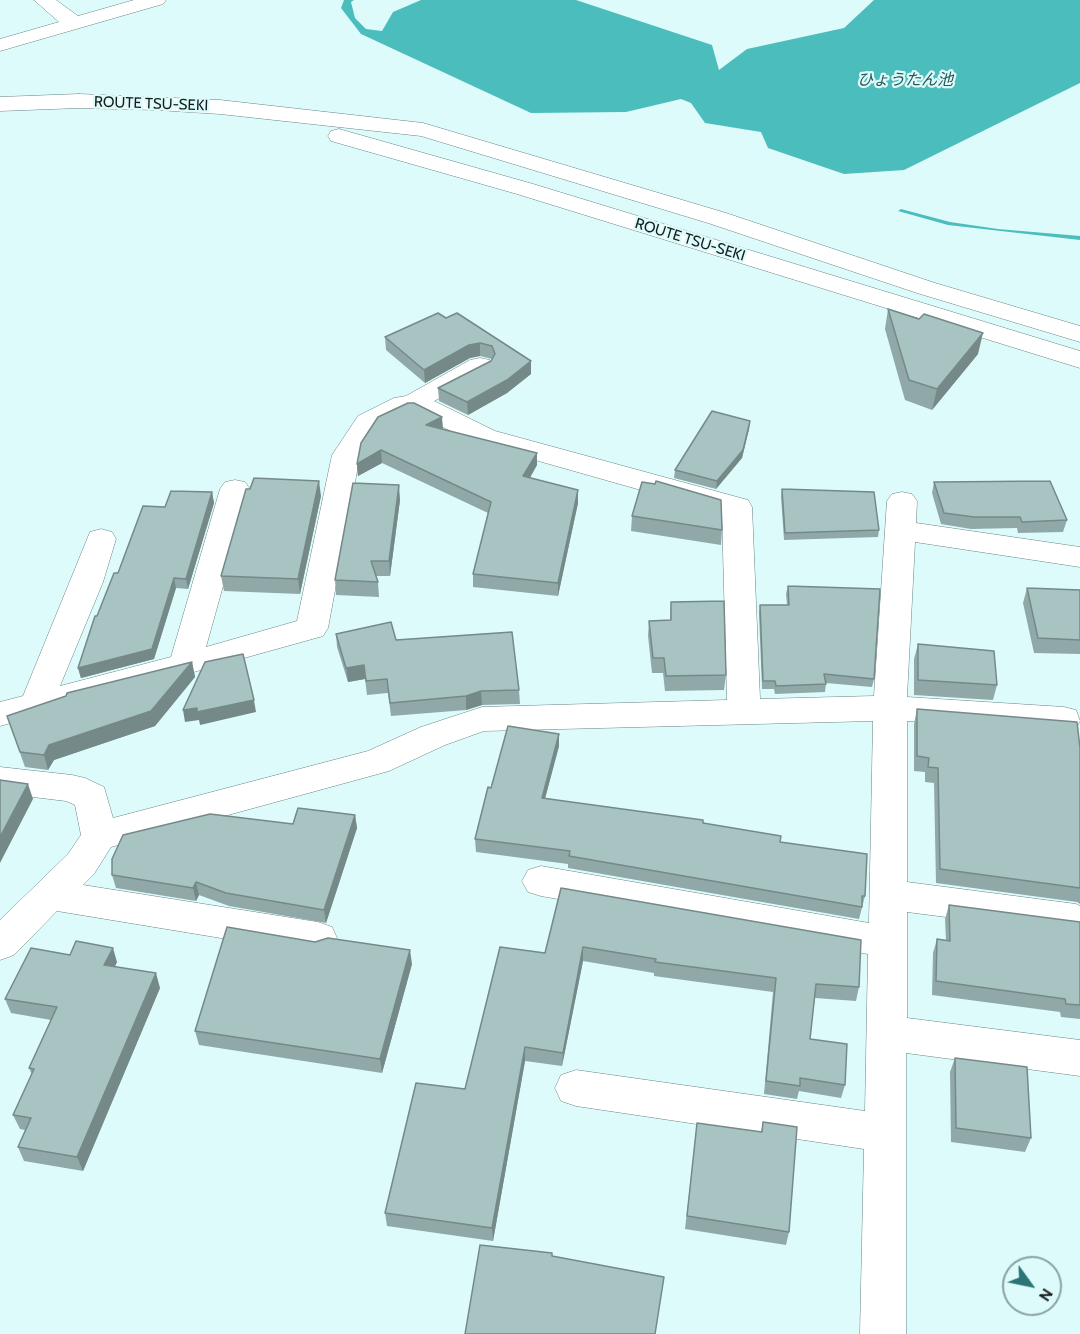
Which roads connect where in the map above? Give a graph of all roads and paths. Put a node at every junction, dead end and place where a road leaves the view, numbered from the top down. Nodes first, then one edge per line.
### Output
1 (44, 0) edge
2 (156, 0) edge
3 (75, 24) junction
4 (0, 45) edge
5 (0, 104) edge
6 (302, 118) junction
7 (1080, 334) edge
8 (1080, 360) edge
9 (480, 366) edge
10 (413, 404) junction
11 (235, 489) dead end
12 (101, 539) dead end
13 (1080, 557) edge
14 (185, 665) junction
15 (36, 704) junction
16 (890, 708) junction
17 (744, 710) junction
18 (0, 714) edge
19 (1064, 719) edge
20 (0, 780) edge
21 (99, 836) junction
22 (541, 881) dead end
23 (888, 894) junction
24 (50, 895) junction
25 (1076, 920) edge
26 (318, 938) edge
27 (888, 942) junction
28 (0, 944) edge
29 (886, 1033) junction
30 (1080, 1058) edge
31 (576, 1088) dead end
32 (885, 1133) junction
33 (883, 1334) edge

1 - 3 street
2 - 3 street
3 - 4 street
5 - 6 street, ROUTE TSU-SEKI
6 - 7 street, ROUTE TSU-SEKI
6 - 8 street, ROUTE TSU-SEKI
9 - 10 street
10 - 14 street
10 - 17 street
11 - 14 street
12 - 15 street
13 - 16 street
14 - 15 street
15 - 18 street
16 - 17 street
16 - 19 street
16 - 23 street
17 - 21 street
20 - 21 street
21 - 24 street
22 - 27 street
23 - 25 street
23 - 27 street
24 - 26 street
24 - 28 street
27 - 29 street
29 - 30 street
29 - 32 street
31 - 32 street
32 - 33 street

